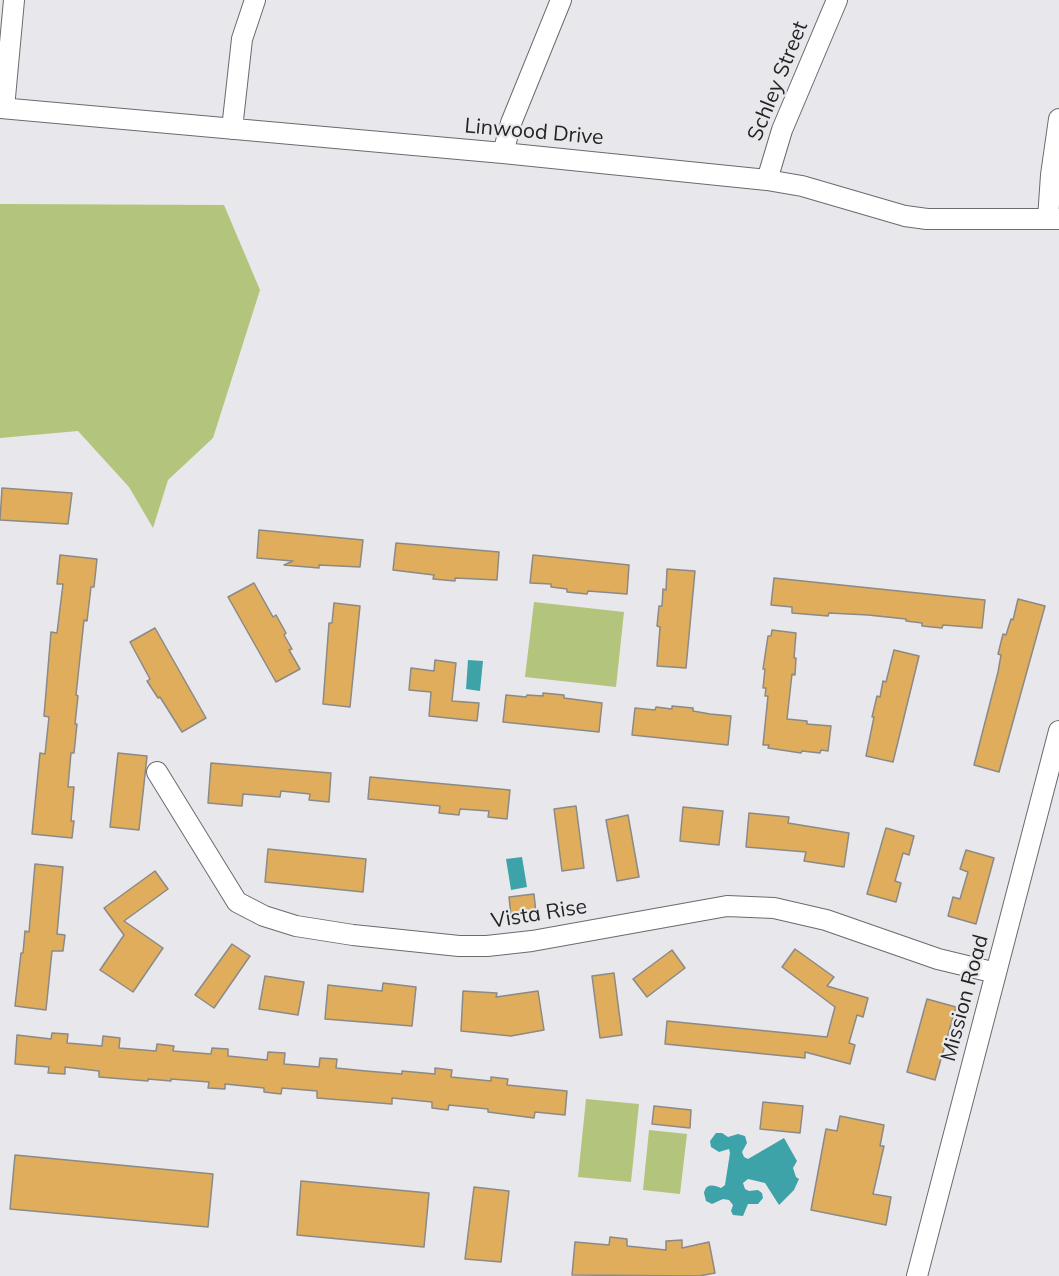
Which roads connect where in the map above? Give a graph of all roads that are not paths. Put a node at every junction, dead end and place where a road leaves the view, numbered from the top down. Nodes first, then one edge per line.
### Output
1 (14, 0) edge
2 (255, 0) edge
3 (561, 0) edge
4 (837, 0) edge
5 (2, 108) edge
6 (1059, 119) edge
7 (232, 129) junction
8 (503, 153) junction
9 (767, 180) junction
10 (1053, 219) edge
11 (1059, 731) edge
12 (157, 772) dead end
13 (996, 974) junction
14 (917, 1276) edge

1 - 5 street
2 - 7 street
3 - 8 street
4 - 9 street, Schley Street
5 - 7 street, Linwood Drive
6 - 10 street
7 - 8 street, Linwood Drive
8 - 9 street, Linwood Drive
9 - 10 street, Linwood Drive
11 - 13 street, Mission Road
12 - 13 street, Vista Rise
13 - 14 street, Mission Road

